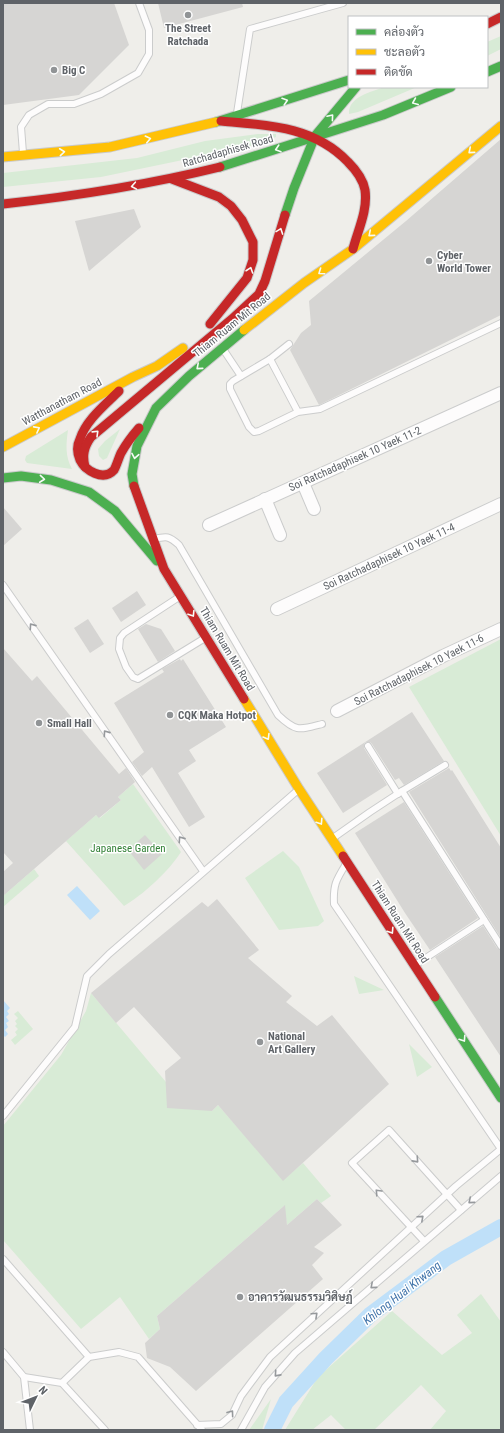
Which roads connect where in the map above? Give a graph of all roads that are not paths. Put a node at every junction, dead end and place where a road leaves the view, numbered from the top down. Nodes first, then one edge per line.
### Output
1 (139, 3) edge
2 (343, 3) edge
3 (501, 17) edge
4 (488, 24) edge
5 (501, 66) edge
6 (488, 72) edge
7 (348, 80) edge
8 (355, 88) edge
9 (448, 88) edge
10 (236, 116) junction
11 (221, 121) junction
12 (501, 126) edge
13 (315, 136) junction
14 (23, 156) junction
15 (3, 158) edge
16 (172, 179) junction
17 (3, 204) edge
18 (353, 249) junction
19 (268, 268) junction
20 (501, 323) edge
21 (189, 342) dead end
22 (289, 344) dead end
23 (222, 347) junction
24 (270, 359) junction
25 (241, 376) junction
26 (133, 377) junction
27 (501, 393) edge
28 (156, 408) junction
29 (298, 412) junction
30 (3, 447) edge
31 (85, 467) junction
32 (3, 478) edge
33 (303, 482) junction
34 (265, 499) junction
35 (501, 504) edge
36 (314, 509) dead end
37 (209, 525) dead end
38 (280, 535) dead end
39 (153, 539) junction
40 (164, 569) junction
41 (3, 585) edge
42 (181, 596) junction
43 (277, 609) dead end
44 (501, 629) edge
45 (206, 637) junction
46 (337, 711) dead end
47 (322, 724) dead end
48 (368, 746) dead end
49 (445, 765) dead end
50 (299, 789) junction
51 (400, 793) junction
52 (332, 839) junction
53 (347, 862) junction
54 (203, 871) junction
55 (484, 920) junction
56 (501, 946) edge
57 (414, 966) junction
58 (501, 1098) edge
59 (3, 1116) edge
60 (501, 1150) edge
61 (501, 1176) edge
62 (447, 1194) junction
63 (461, 1210) junction
64 (411, 1227) junction
65 (424, 1241) junction
66 (3, 1259) edge
67 (3, 1352) edge
68 (89, 1358) junction
69 (24, 1377) junction
70 (62, 1383) junction
71 (100, 1428) edge
72 (199, 1428) edge
73 (30, 1430) edge
74 (241, 1430) edge

1 - 14 lane
2 - 10 lane
3 - 4 street
5 - 6 street
10 -> 7 street
13 -> 8 street
9 -> 13 street, Ratchadaphisek Road
10 - 11 street
11 - 13 street
14 -> 11 street
12 -> 18 street, Thiam Ruam Mit Road
13 -> 16 street, Ratchadaphisek Road
13 - 18 street
19 -> 13 street
14 - 15 street
16 -> 17 street, Ratchadaphisek Road
19 -> 16 street
18 -> 23 street, Thiam Ruam Mit Road
31 -> 19 street
20 - 29 lane
21 - 26 street, Thiam Ruam Mit Road
22 - 24 lane
23 - 25 lane
23 -> 28 street, Thiam Ruam Mit Road
24 - 25 lane
24 - 29 lane
25 - 29 lane
30 -> 26 street, Watthanatham Road
26 - 31 street
27 - 33 street, Soi Ratchadaphisek 10 Yaek 11-2
28 - 31 street
28 -> 39 street, Thiam Ruam Mit Road
32 -> 40 street
33 - 34 street, Soi Ratchadaphisek 10 Yaek 11-2
33 - 36 street
34 - 37 street, Soi Ratchadaphisek 10 Yaek 11-2
34 - 38 street
35 - 43 street, Soi Ratchadaphisek 10 Yaek 11-4
39 - 40 street, Thiam Ruam Mit Road
39 - 47 lane
40 - 42 street, Thiam Ruam Mit Road
54 -> 41 lane
42 -> 45 street, Thiam Ruam Mit Road
42 - 45 lane
44 - 46 street, Soi Ratchadaphisek 10 Yaek 11-6
45 -> 50 street, Thiam Ruam Mit Road
48 - 51 lane
49 - 51 lane
50 -> 52 street, Thiam Ruam Mit Road
50 - 54 lane
51 - 52 lane
51 - 55 lane
52 - 53 street, Thiam Ruam Mit Road
53 -> 57 street, Thiam Ruam Mit Road
53 - 60 lane
54 - 59 lane
55 - 56 lane
55 - 57 lane
57 -> 58 street, Thiam Ruam Mit Road
60 - 62 lane
61 -> 63 lane
62 - 63 lane
64 -> 62 lane
64 -> 62 lane
63 - 65 lane
64 - 65 lane
72 -> 64 lane
65 -> 74 lane
66 - 68 lane
67 - 69 lane
68 - 70 lane
68 - 72 lane
69 - 70 lane
69 - 73 lane
70 - 71 lane

